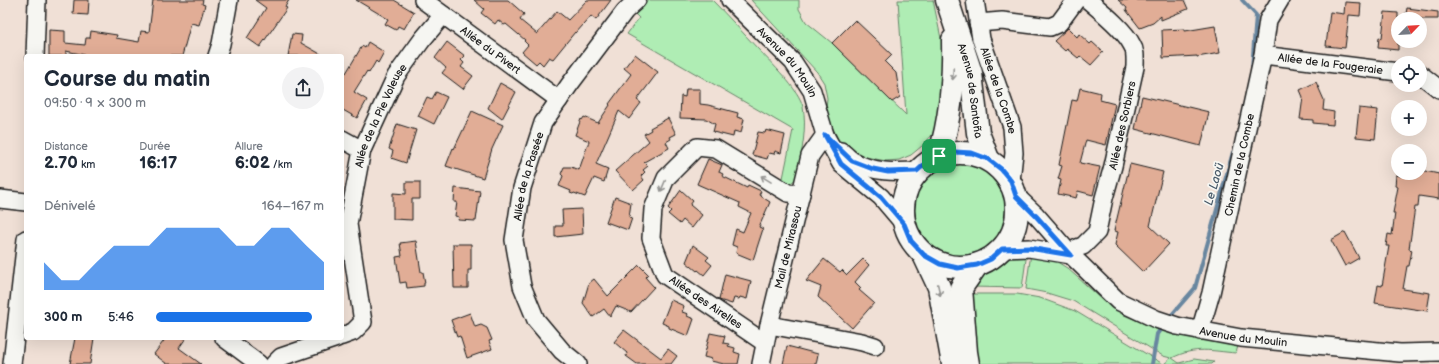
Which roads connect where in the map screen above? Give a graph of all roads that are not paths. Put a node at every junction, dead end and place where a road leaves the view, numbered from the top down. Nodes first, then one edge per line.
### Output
1 (37, 0) edge
2 (229, 0) edge
3 (423, 0) edge
4 (730, 0) edge
5 (948, 0) edge
6 (975, 0) edge
7 (1076, 0) edge
8 (1088, 0) edge
9 (1280, 0) edge
10 (634, 1) edge
11 (443, 15) junction
12 (953, 21) junction
13 (978, 23) junction
14 (35, 54) edge
15 (218, 54) edge
16 (1263, 55) junction
17 (1391, 71) edge
18 (1427, 80) edge
19 (1439, 89) edge
20 (559, 100) junction
21 (825, 135) junction
22 (344, 141) edge
23 (362, 150) junction
24 (939, 156) junction
25 (988, 159) junction
26 (917, 171) junction
27 (1013, 189) junction
28 (801, 194) junction
29 (0, 199) edge
30 (24, 202) edge
31 (904, 224) junction
32 (1002, 249) junction
33 (924, 255) junction
34 (1071, 255) junction
35 (24, 257) edge
36 (977, 265) junction
37 (769, 325) junction
38 (1200, 331) junction
39 (344, 335) edge
40 (227, 340) edge
41 (331, 340) edge
42 (765, 343) junction
43 (875, 346) dead end
44 (1439, 352) edge
45 (12, 364) edge
46 (259, 364) edge
47 (274, 364) edge
48 (578, 364) edge
49 (761, 364) edge
50 (953, 364) edge
51 (968, 364) edge

1 - 14 street
2 - 15 street
3 - 11 street, Allée du Pivert
4 - 21 street, Avenue du Moulin
5 - 12 main road, Avenue de Santoña
6 - 13 street, Allée de la Combe
7 - 13 street
8 - 34 street, Allée des Sorbiers
9 - 16 street, Chemin de la Combe
10 - 20 street, Allée de la Passée
11 - 20 street, Allée du Pivert
11 - 23 street, Allée de la Pie Voleuse
12 -> 24 main road, Avenue de Santoña
12 - 25 main road, Avenue de Santoña
13 - 27 street, Allée de la Combe
16 - 17 street, Allée de la Fougeraie
16 - 38 street, Chemin de la Combe
18 - 19 street
20 - 48 street, Allée de la Passée
21 - 26 street, Avenue du Moulin
21 - 28 street, Mail de Mirassou
21 - 31 street, Avenue du Moulin
22 - 23 street
23 - 39 street, Allée de la Pie Voleuse
24 - 25 main road
24 - 26 main road
25 - 27 main road
26 - 31 main road
27 - 32 main road
27 - 34 street, Avenue du Moulin
28 - 37 street, Mail de Mirassou
28 -> 42 street, Allée des Airelles
29 - 30 street
31 - 33 main road
32 - 34 street
32 - 36 main road
33 - 36 main road
33 -> 50 main road
34 - 38 street, Avenue du Moulin
35 - 45 street
36 - 51 main road
37 - 42 street, Mail de Mirassou
37 - 43 street
38 - 44 street, Avenue du Moulin
40 - 46 street
41 - 47 street
42 - 49 street, Mail de Mirassou

